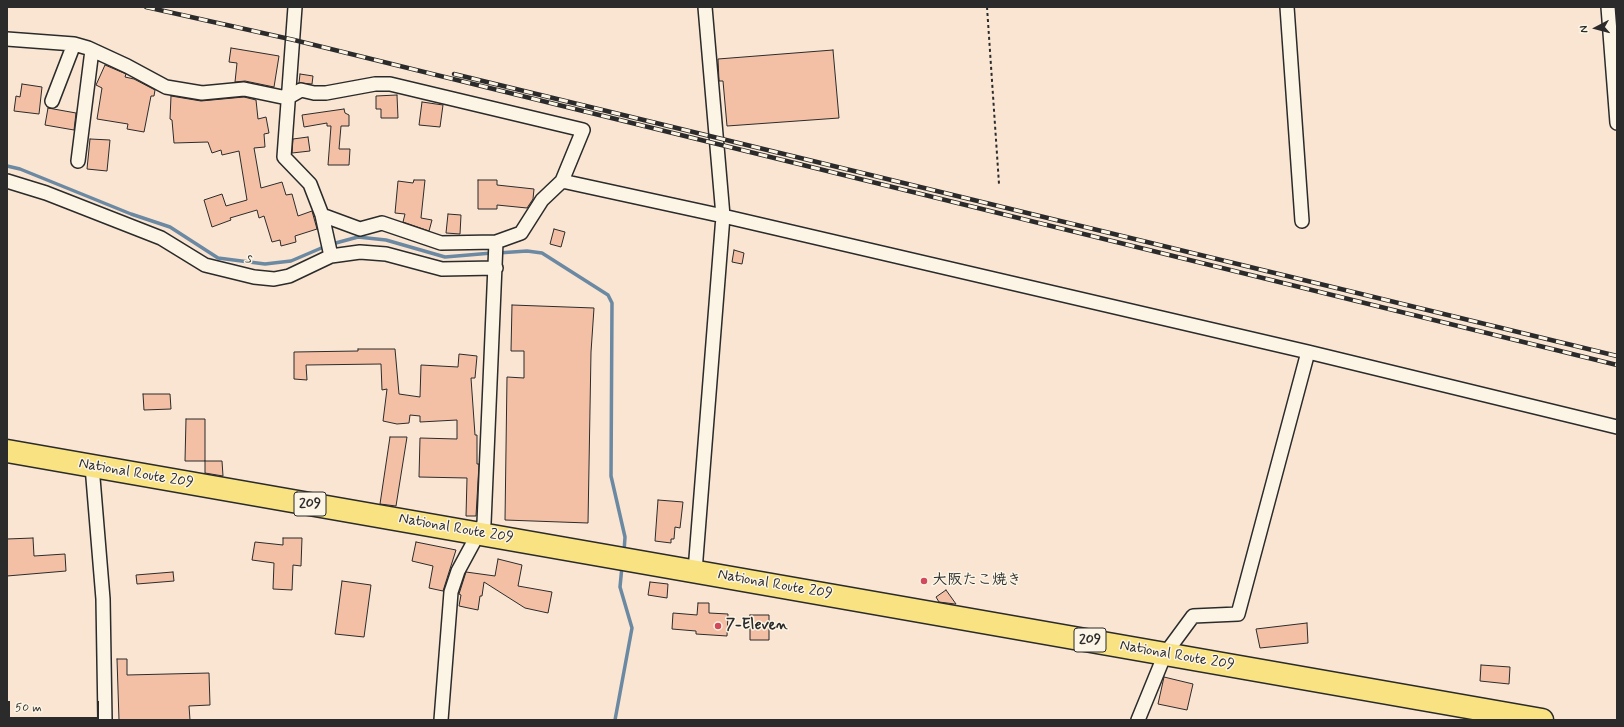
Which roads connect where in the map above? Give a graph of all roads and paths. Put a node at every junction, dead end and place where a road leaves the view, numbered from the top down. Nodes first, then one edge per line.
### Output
1 (295, 7) edge
2 (705, 7) edge
3 (987, 7) edge
4 (1287, 7) edge
5 (1608, 7) edge
6 (7, 39) edge
7 (74, 44) junction
8 (92, 50) junction
9 (287, 98) junction
10 (52, 101) dead end
11 (1617, 123) edge
12 (78, 161) dead end
13 (7, 181) edge
14 (562, 181) junction
15 (999, 184) dead end
16 (322, 215) junction
17 (723, 216) junction
18 (1302, 221) dead end
19 (496, 255) junction
20 (331, 256) junction
21 (1308, 352) junction
22 (1617, 427) edge
23 (7, 452) edge
24 (92, 466) junction
25 (480, 534) junction
26 (695, 571) junction
27 (1165, 654) junction
28 (1466, 713) edge
29 (105, 720) edge
30 (442, 720) edge
31 (1138, 720) edge
32 (1542, 720) edge

1 - 9 street
2 - 17 street
3 - 15 path
4 - 18 street
5 - 11 street
6 - 7 street
7 - 8 street
7 - 10 street
8 - 9 street
8 - 12 street
9 - 14 street
9 - 16 street
13 - 20 street, s
14 - 17 street
14 - 19 street
16 - 19 street
16 - 20 street
17 - 21 street
17 - 26 street
19 - 20 street, s
19 - 25 street
21 - 22 street
21 - 27 street
23 - 24 highway, National Route 209 / 209
24 - 25 highway, National Route 209 / 209
24 - 29 street
25 - 26 highway, National Route 209 / 209
25 - 30 street
26 - 27 highway, National Route 209 / 209
27 - 28 highway, National Route 209 / 209
27 - 31 street
28 - 32 highway, National Route 209 / 209

